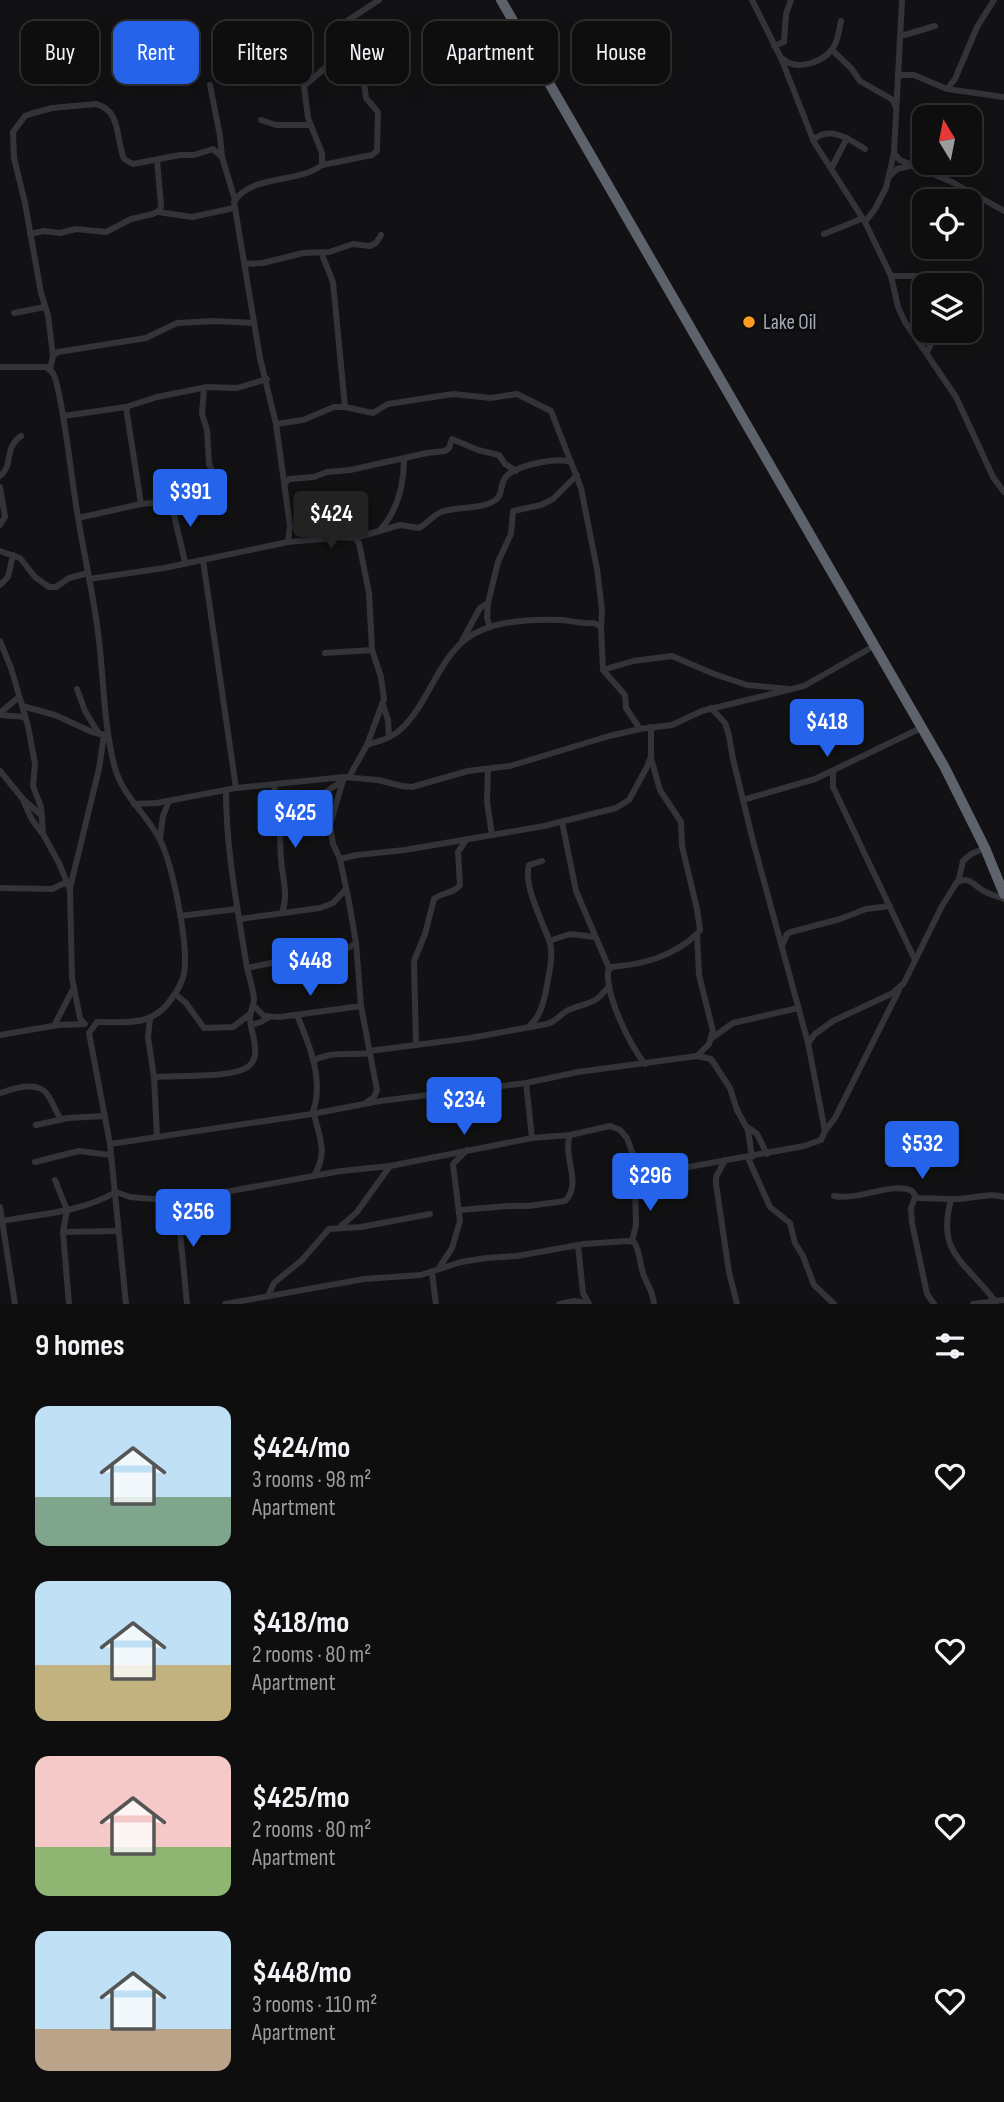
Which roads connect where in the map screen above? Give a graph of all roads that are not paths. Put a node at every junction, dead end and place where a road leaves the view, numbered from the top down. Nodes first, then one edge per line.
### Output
1 (379, 0) edge
2 (500, 0) edge
3 (752, 0) edge
4 (791, 0) edge
5 (902, 0) edge
6 (994, 0) edge
7 (841, 21) dead end
8 (935, 26) dead end
9 (901, 36) junction
10 (774, 46) junction
11 (832, 50) junction
12 (781, 58) junction
13 (322, 71) junction
14 (898, 75) junction
15 (210, 85) dead end
16 (947, 89) junction
17 (1004, 97) edge
18 (898, 112) junction
19 (261, 120) dead end
20 (310, 125) junction
21 (847, 138) junction
22 (813, 140) junction
23 (865, 149) dead end
24 (894, 153) junction
25 (222, 157) junction
26 (157, 160) junction
27 (322, 164) junction
28 (912, 165) joint
29 (832, 167) junction
30 (935, 175) edge
31 (890, 176) junction
32 (235, 204) junction
33 (1004, 211) edge
34 (156, 212) junction
35 (863, 220) junction
36 (30, 234) junction
37 (824, 234) dead end
38 (380, 235) dead end
39 (321, 252) junction
40 (245, 264) junction
41 (891, 276) junction
42 (912, 276) edge
43 (45, 307) junction
44 (14, 313) dead end
45 (254, 323) junction
46 (932, 343) edge
47 (927, 352) junction
48 (53, 356) junction
49 (0, 367) edge
50 (50, 369) junction
51 (267, 379) junction
52 (204, 388) junction
53 (126, 407) junction
54 (345, 407) junction
55 (63, 416) junction
56 (276, 424) junction
57 (21, 436) dead end
58 (404, 458) junction
59 (571, 462) junction
60 (516, 471) junction
61 (577, 475) junction
62 (0, 476) edge
63 (285, 483) junction
64 (0, 486) edge
65 (1004, 492) edge
66 (171, 502) junction
67 (141, 504) junction
68 (78, 518) junction
69 (0, 525) edge
70 (380, 530) junction
71 (355, 538) junction
72 (288, 542) junction
73 (0, 551) edge
74 (13, 555) junction
75 (203, 560) junction
76 (186, 562) junction
77 (88, 576) junction
78 (0, 584) edge
79 (488, 603) junction
80 (489, 627) junction
81 (601, 627) junction
82 (0, 641) edge
83 (461, 644) junction
84 (874, 646) junction
85 (372, 650) junction
86 (325, 653) dead end
87 (4, 661) edge
88 (603, 670) junction
89 (77, 689) dead end
90 (792, 689) junction
91 (19, 697) junction
92 (383, 705) junction
93 (22, 706) junction
94 (711, 708) junction
95 (46, 712) junction
96 (2, 716) edge
97 (25, 716) junction
98 (651, 727) junction
99 (921, 728) junction
100 (640, 729) junction
101 (104, 735) junction
102 (389, 737) junction
103 (368, 745) junction
104 (651, 756) junction
105 (488, 769) junction
106 (833, 771) junction
107 (0, 772) edge
108 (345, 779) junction
109 (274, 785) junction
110 (236, 788) junction
111 (226, 791) junction
112 (23, 799) junction
113 (743, 800) junction
114 (169, 801) junction
115 (134, 804) junction
116 (278, 812) junction
117 (42, 816) junction
118 (562, 822) junction
119 (43, 834) junction
120 (492, 835) junction
121 (160, 838) junction
122 (468, 839) junction
123 (985, 848) junction
124 (340, 859) junction
125 (542, 861) dead end
126 (67, 882) junction
127 (956, 883) junction
128 (0, 888) edge
129 (345, 889) junction
130 (70, 890) junction
131 (1004, 897) edge
132 (890, 906) junction
133 (237, 909) junction
134 (282, 913) junction
135 (180, 916) junction
136 (240, 919) junction
137 (697, 934) junction
138 (595, 937) junction
139 (549, 942) junction
140 (356, 943) junction
141 (781, 947) junction
142 (915, 961) junction
143 (247, 968) junction
144 (609, 968) junction
145 (609, 986) junction
146 (74, 987) junction
147 (900, 988) junction
148 (175, 994) junction
149 (361, 1006) junction
150 (798, 1008) junction
151 (252, 1010) junction
152 (297, 1015) junction
153 (269, 1017) junction
154 (150, 1019) junction
155 (84, 1024) junction
156 (94, 1024) junction
157 (251, 1025) junction
158 (54, 1026) junction
159 (527, 1027) junction
160 (0, 1035) edge
161 (712, 1038) junction
162 (808, 1043) junction
163 (416, 1045) junction
164 (370, 1052) junction
165 (697, 1056) junction
166 (313, 1060) junction
167 (645, 1064) junction
168 (153, 1077) junction
169 (526, 1083) junction
170 (0, 1093) edge
171 (365, 1104) junction
172 (313, 1114) junction
173 (104, 1116) junction
174 (61, 1119) junction
175 (36, 1125) dead end
176 (744, 1125) junction
177 (825, 1131) junction
178 (570, 1135) junction
179 (157, 1136) junction
180 (550, 1137) junction
181 (532, 1138) junction
182 (110, 1144) junction
183 (467, 1150) junction
184 (567, 1153) junction
185 (767, 1154) junction
186 (110, 1155) junction
187 (750, 1157) junction
188 (724, 1160) junction
189 (35, 1162) dead end
190 (390, 1166) junction
191 (639, 1175) junction
192 (314, 1176) junction
193 (55, 1180) dead end
194 (116, 1192) junction
195 (834, 1196) dead end
196 (1004, 1196) edge
197 (915, 1197) junction
198 (951, 1199) junction
199 (175, 1201) junction
200 (0, 1207) edge
201 (66, 1210) junction
202 (460, 1210) junction
203 (430, 1214) dead end
204 (2, 1221) junction
205 (338, 1227) junction
206 (118, 1231) junction
207 (63, 1232) junction
208 (632, 1241) junction
209 (578, 1245) junction
210 (434, 1272) junction
211 (268, 1296) junction
212 (1004, 1300) edge
213 (15, 1301) edge
214 (995, 1301) junction
215 (589, 1303) edge
216 (6, 1304) edge
217 (69, 1304) edge
218 (126, 1304) edge
219 (187, 1304) edge
220 (225, 1304) edge
221 (436, 1304) edge
222 (559, 1304) edge
223 (654, 1304) edge
224 (737, 1304) edge
225 (834, 1304) edge
226 (934, 1304) edge
227 (973, 1304) edge

1 - 13 street
2 - 84 highway
3 - 10 street
4 - 10 street
5 - 9 street
6 - 16 street
7 - 11 street
8 - 9 street
9 - 14 street
10 - 12 street
11 - 12 street
11 - 18 street
12 - 22 street
13 - 20 street
13 - 27 street
14 - 16 street
14 - 18 street
15 - 25 street
16 - 17 street
18 - 24 street
19 - 20 street
20 - 27 street
21 - 22 street
21 - 23 street
21 - 29 street
22 - 29 street
24 - 28 street
24 - 31 street
25 - 26 street
25 - 32 street
26 - 34 street
26 - 36 street
27 - 32 street
28 - 31 street
29 - 35 street
30 - 33 street
31 - 35 street
32 - 34 street
32 - 40 street
34 - 36 street
35 - 37 street
35 - 41 street
36 - 43 street
38 - 39 street
39 - 40 street
39 - 54 street
40 - 45 street
41 - 42 street
41 - 47 street
43 - 44 street
43 - 48 street
45 - 48 street
45 - 51 street
46 - 47 street
47 - 65 street
48 - 50 street
49 - 50 street
50 - 55 street
51 - 52 street
51 - 56 street
52 - 53 street
52 - 66 street
53 - 55 street
53 - 67 street
54 - 56 street
54 - 59 street
55 - 68 street
56 - 63 street
57 - 62 street
58 - 60 street
58 - 63 street
58 - 70 street
59 - 60 street
59 - 61 street
60 - 70 street
61 - 79 street
61 - 81 street
63 - 72 street
64 - 69 street
66 - 67 street
66 - 76 street
67 - 68 street
68 - 77 street
70 - 71 street
71 - 72 street
71 - 85 street
72 - 75 street
73 - 74 street
74 - 77 street
74 - 78 street
75 - 76 street
75 - 110 street
76 - 77 street
77 - 101 street
79 - 80 street
79 - 83 street
80 - 81 street
80 - 83 street
81 - 88 street
82 - 87 street
83 - 102 street
84 - 90 street
84 - 99 highway
85 - 86 street
85 - 92 street
87 - 91 street
88 - 90 street
88 - 100 street
89 - 101 street
90 - 94 street
91 - 93 street
91 - 96 street
92 - 102 street
92 - 103 street
93 - 95 street
93 - 97 street
94 - 98 street
94 - 113 street
95 - 97 street
95 - 101 street
96 - 97 street
97 - 117 street
98 - 100 street
98 - 104 street
99 - 106 street
99 - 123 highway
100 - 105 street
101 - 115 street
101 - 130 street
102 - 103 street
103 - 108 street
104 - 118 street
104 - 137 street
105 - 108 street
105 - 120 street
106 - 113 street
106 - 132 street
107 - 112 street
108 - 109 street
108 - 116 street
108 - 124 street
109 - 110 street
109 - 116 street
110 - 111 street
111 - 114 street
111 - 133 street
112 - 117 street
112 - 119 street
113 - 141 street
114 - 115 street
114 - 121 street
115 - 121 street
116 - 134 street
117 - 119 street
118 - 120 street
118 - 138 street
119 - 126 street
120 - 122 street
121 - 135 street
122 - 124 street
122 - 163 street
123 - 127 street
123 - 131 highway
124 - 129 street
125 - 139 street
126 - 128 street
126 - 130 street
127 - 131 street
127 - 142 street
129 - 134 street
129 - 140 street
130 - 146 street
132 - 141 street
132 - 142 street
133 - 135 street
133 - 136 street
134 - 136 street
135 - 148 street
136 - 143 street
137 - 144 street
137 - 161 street
138 - 139 street
138 - 144 street
139 - 159 street
140 - 143 street
140 - 149 street
141 - 150 street
142 - 147 street
143 - 151 street
144 - 145 street
145 - 159 street
145 - 167 street
146 - 155 street
146 - 158 street
147 - 162 street
147 - 177 street
148 - 151 street
148 - 154 street
149 - 152 street
149 - 164 street
150 - 161 street
150 - 162 street
151 - 153 street
151 - 157 street
152 - 153 street
152 - 166 street
153 - 157 street
154 - 156 street
154 - 168 street
155 - 156 street
155 - 158 street
156 - 173 street
157 - 168 street
158 - 160 street
159 - 163 street
161 - 165 street
162 - 177 street
163 - 164 street
164 - 166 street
164 - 171 street
165 - 167 street
165 - 176 street
166 - 172 street
167 - 169 street
168 - 179 street
169 - 171 street
169 - 181 street
170 - 174 street
171 - 172 street
172 - 179 street
172 - 192 street
173 - 174 street
173 - 182 street
174 - 175 street
176 - 185 street
176 - 187 street
177 - 185 street
178 - 180 street
178 - 184 street
178 - 191 street
179 - 182 street
180 - 181 street
180 - 184 street
181 - 183 street
182 - 186 street
183 - 190 street
183 - 202 street
184 - 202 street
185 - 187 street
186 - 189 street
186 - 194 street
187 - 188 street
187 - 225 street
188 - 191 street
188 - 224 street
190 - 192 street
190 - 205 street
191 - 208 street
192 - 199 street
193 - 201 street
194 - 199 street
194 - 201 street
194 - 206 street
195 - 197 street
196 - 198 street
197 - 198 street
197 - 226 street
198 - 214 street
199 - 219 street
200 - 204 street
201 - 204 street
201 - 207 street
202 - 210 street
203 - 205 street
204 - 213 street
205 - 211 street
206 - 207 street
206 - 218 street
207 - 217 street
208 - 209 street
208 - 223 street
209 - 210 street
209 - 215 street
210 - 211 street
210 - 221 street
211 - 220 street
212 - 214 street
213 - 216 street
214 - 227 street
215 - 222 street

